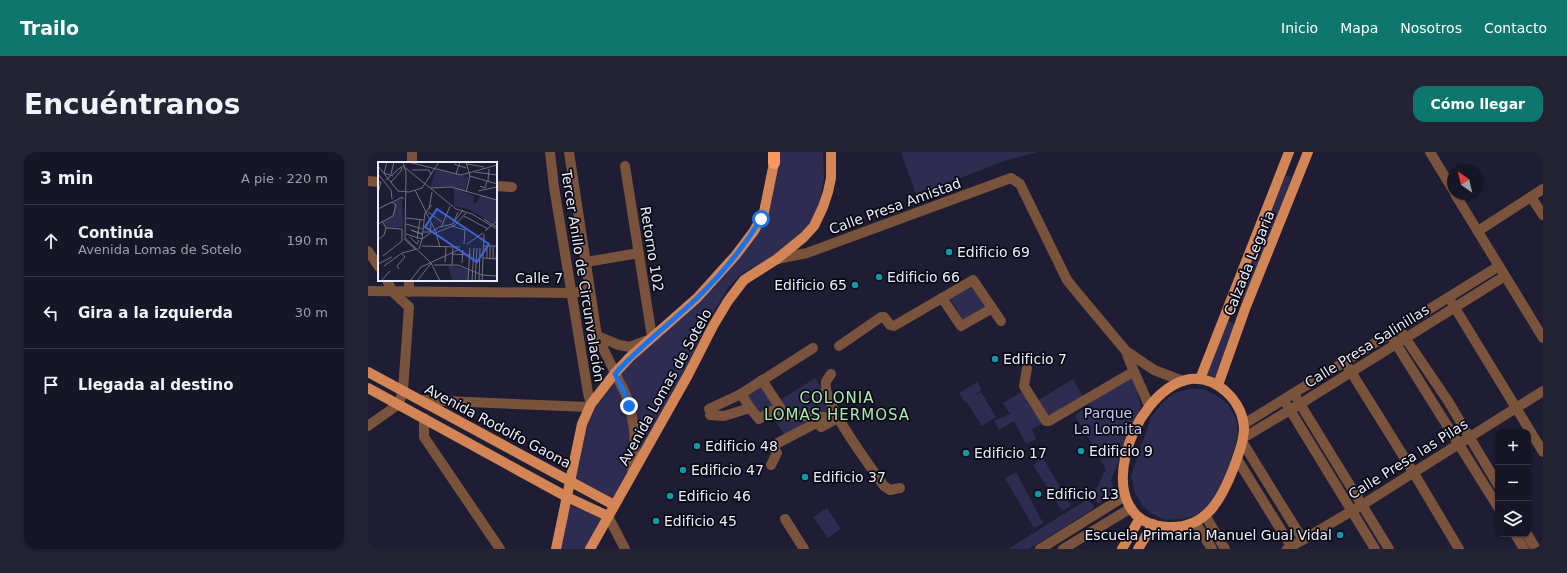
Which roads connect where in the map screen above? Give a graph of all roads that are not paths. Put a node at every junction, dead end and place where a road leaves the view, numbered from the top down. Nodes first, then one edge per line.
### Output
1 (550, 152) edge
2 (568, 152) edge
3 (831, 152) edge
4 (1308, 152) edge
5 (1430, 152) edge
6 (774, 156) edge
7 (1288, 156) edge
8 (625, 166) dead end
9 (1302, 168) junction
10 (1447, 180) edge
11 (368, 181) edge
12 (378, 182) edge
13 (497, 186) edge
14 (512, 187) dead end
15 (1543, 189) edge
16 (1532, 197) junction
17 (1459, 200) edge
18 (1543, 215) edge
19 (1478, 231) junction
20 (368, 251) edge
21 (638, 253) junction
22 (777, 259) junction
23 (586, 262) junction
24 (378, 266) edge
25 (1499, 266) junction
26 (1505, 276) junction
27 (387, 281) edge
28 (409, 281) edge
29 (590, 290) junction
30 (368, 291) edge
31 (392, 291) junction
32 (409, 292) junction
33 (572, 292) junction
34 (942, 298) junction
35 (1448, 298) junction
36 (1230, 306) junction
37 (1455, 308) junction
38 (991, 309) junction
39 (1246, 309) junction
40 (1001, 322) dead end
41 (1399, 328) junction
42 (1390, 334) junction
43 (597, 336) junction
44 (651, 338) junction
45 (1543, 338) edge
46 (1406, 339) junction
47 (1396, 344) junction
48 (839, 346) dead end
49 (813, 348) dead end
50 (1126, 351) junction
51 (1344, 362) junction
52 (1027, 368) dead end
53 (368, 372) edge
54 (1133, 372) junction
55 (1351, 372) junction
56 (615, 374) junction
57 (831, 374) dead end
58 (1200, 379) junction
59 (762, 380) junction
60 (1183, 381) junction
61 (1218, 385) junction
62 (368, 388) edge
63 (403, 390) junction
64 (1543, 391) edge
65 (740, 394) junction
66 (1294, 394) junction
67 (420, 400) junction
68 (1284, 400) junction
69 (399, 404) junction
70 (1300, 404) junction
71 (589, 406) junction
72 (1149, 406) junction
73 (750, 408) junction
74 (1517, 408) junction
75 (781, 409) junction
76 (1290, 410) junction
77 (424, 418) junction
78 (838, 418) junction
79 (1244, 424) junction
80 (368, 426) edge
81 (1469, 438) junction
82 (1243, 440) junction
83 (1459, 444) junction
84 (1543, 452) edge
85 (1237, 459) junction
86 (771, 465) dead end
87 (1414, 473) junction
88 (632, 476) junction
89 (570, 480) junction
90 (1495, 480) edge
91 (900, 488) dead end
92 (1125, 496) junction
93 (567, 497) junction
94 (1495, 502) edge
95 (614, 505) junction
96 (1362, 505) junction
97 (1131, 508) junction
98 (1352, 511) junction
99 (1205, 515) junction
100 (608, 516) junction
101 (1140, 518) junction
102 (785, 519) dead end
103 (1195, 522) junction
104 (1153, 524) junction
105 (1517, 537) edge
106 (1529, 537) edge
107 (1303, 540) junction
108 (1142, 547) edge
109 (1289, 548) edge
110 (500, 549) edge
111 (556, 549) edge
112 (590, 549) edge
113 (625, 549) edge
114 (804, 549) edge
115 (1040, 549) edge
116 (1063, 549) edge
117 (1122, 549) edge
118 (1212, 549) edge
119 (1225, 549) edge
120 (1375, 549) edge
121 (1389, 549) edge
122 (1459, 549) edge
123 (1524, 549) edge
124 (1536, 549) edge

1 - 33 street, Tercer Anillo de Circunvalación
2 - 23 street, Tercer Anillo de Circunvalación
3 - 22 main road, Avenida Lomas de Sotelo
4 - 9 main road, Calzada Legaria
5 - 10 street
6 - 44 main road, Avenida Lomas de Sotelo
7 - 9 main road
7 - 36 main road, Calzada Legaria
8 - 21 street, Retorno 102
9 - 39 main road, Calzada Legaria
11 - 12 street
13 - 14 street
15 - 16 street
16 - 18 street
16 - 19 street
17 - 19 street
19 - 25 street
20 - 24 street
21 - 23 street
21 - 44 street, Retorno 102
22 - 50 street, Calle Presa Amistad
22 - 88 main road, Avenida Lomas de Sotelo
23 - 29 street, Tercer Anillo de Circunvalación
25 - 26 street
25 - 35 street, Calle Presa Salinillas
26 - 37 street, Calle Presa Salinillas
26 - 45 street
27 - 31 street
28 - 32 street
29 - 33 street, Calle 7
29 - 43 street, Tercer Anillo de Circunvalación
30 - 31 street, Calle 7
31 - 32 street, Calle 7
31 - 63 street
32 - 33 street, Calle 7
33 - 71 street, Tercer Anillo de Circunvalación
34 - 38 street
34 - 38 street
34 - 48 street
35 - 37 street
35 - 41 street, Calle Presa Salinillas
36 - 39 main road
36 - 58 main road, Calzada Legaria
37 - 46 street, Calle Presa Salinillas
37 - 74 street
38 - 40 street
39 - 61 main road, Calzada Legaria
41 - 42 street, Calle Presa Salinillas
41 - 46 street
42 - 47 street
42 - 51 street, Calle Presa Salinillas
43 - 44 street
43 - 56 street, Tercer Anillo de Circunvalación
44 - 56 main road, Avenida Lomas de Sotelo
46 - 47 street, Calle Presa Salinillas
46 - 81 street
47 - 55 street, Calle Presa Salinillas
47 - 83 street
49 - 59 street
50 - 54 street
50 - 60 street
51 - 55 street
51 - 66 street, Calle Presa Salinillas
52 - 54 street
53 - 63 main road, Avenida Rodolfo Gaona
54 - 72 street
55 - 70 street, Calle Presa Salinillas
55 - 87 street
56 - 71 main road, Avenida Lomas de Sotelo
56 - 88 street, Tercer Anillo de Circunvalación
57 - 78 street
58 - 60 main road
58 - 61 main road
59 - 65 street
59 - 75 street
60 - 72 main road
61 - 79 main road
62 - 69 main road, Avenida Rodolfo Gaona
63 - 67 main road, Avenida Rodolfo Gaona
63 - 69 street
64 - 74 street, Calle Presa las Pilas
65 - 73 street
65 - 73 street
66 - 68 street, Calle Presa Salinillas
66 - 70 street
67 - 71 street
67 - 89 main road, Avenida Rodolfo Gaona
68 - 76 street
68 - 79 street, Calle Presa Salinillas
69 - 77 main road, Avenida Rodolfo Gaona
69 - 80 street
70 - 76 street, Calle Presa Salinillas
70 - 96 street
71 - 89 main road, Avenida Lomas de Sotelo
72 - 92 main road
73 - 75 street
74 - 81 street, Calle Presa las Pilas
74 - 84 street
75 - 78 street
76 - 82 street, Calle Presa Salinillas
76 - 98 street
77 - 93 main road, Avenida Rodolfo Gaona
77 - 110 street
78 - 86 street
78 - 91 street
79 - 82 main road
81 - 83 street, Calle Presa las Pilas
81 - 90 street
82 - 85 main road
82 - 107 street
83 - 87 street, Calle Presa las Pilas
83 - 94 street
85 - 99 main road
85 - 109 street
87 - 96 street, Calle Presa las Pilas
87 - 122 street
88 - 95 main road, Avenida Lomas de Sotelo
89 - 93 main road, Avenida Lomas de Sotelo
89 - 95 main road, Avenida Rodolfo Gaona
92 - 97 main road
92 - 115 street
93 - 100 main road, Avenida Rodolfo Gaona
93 - 111 main road, Avenida Lomas de Sotelo
95 - 100 main road, Avenida Lomas de Sotelo
96 - 98 street, Calle Presa las Pilas
96 - 121 street
97 - 101 main road
97 - 116 street
98 - 107 street, Calle Presa las Pilas
98 - 120 street
99 - 103 main road
99 - 119 street
100 - 112 main road, Avenida Lomas de Sotelo
100 - 113 street
101 - 104 main road
101 - 117 main road
102 - 114 street
103 - 104 main road
103 - 118 street
104 - 108 main road
105 - 123 street
106 - 124 street
107 - 109 street, Calle Presa las Pilas

